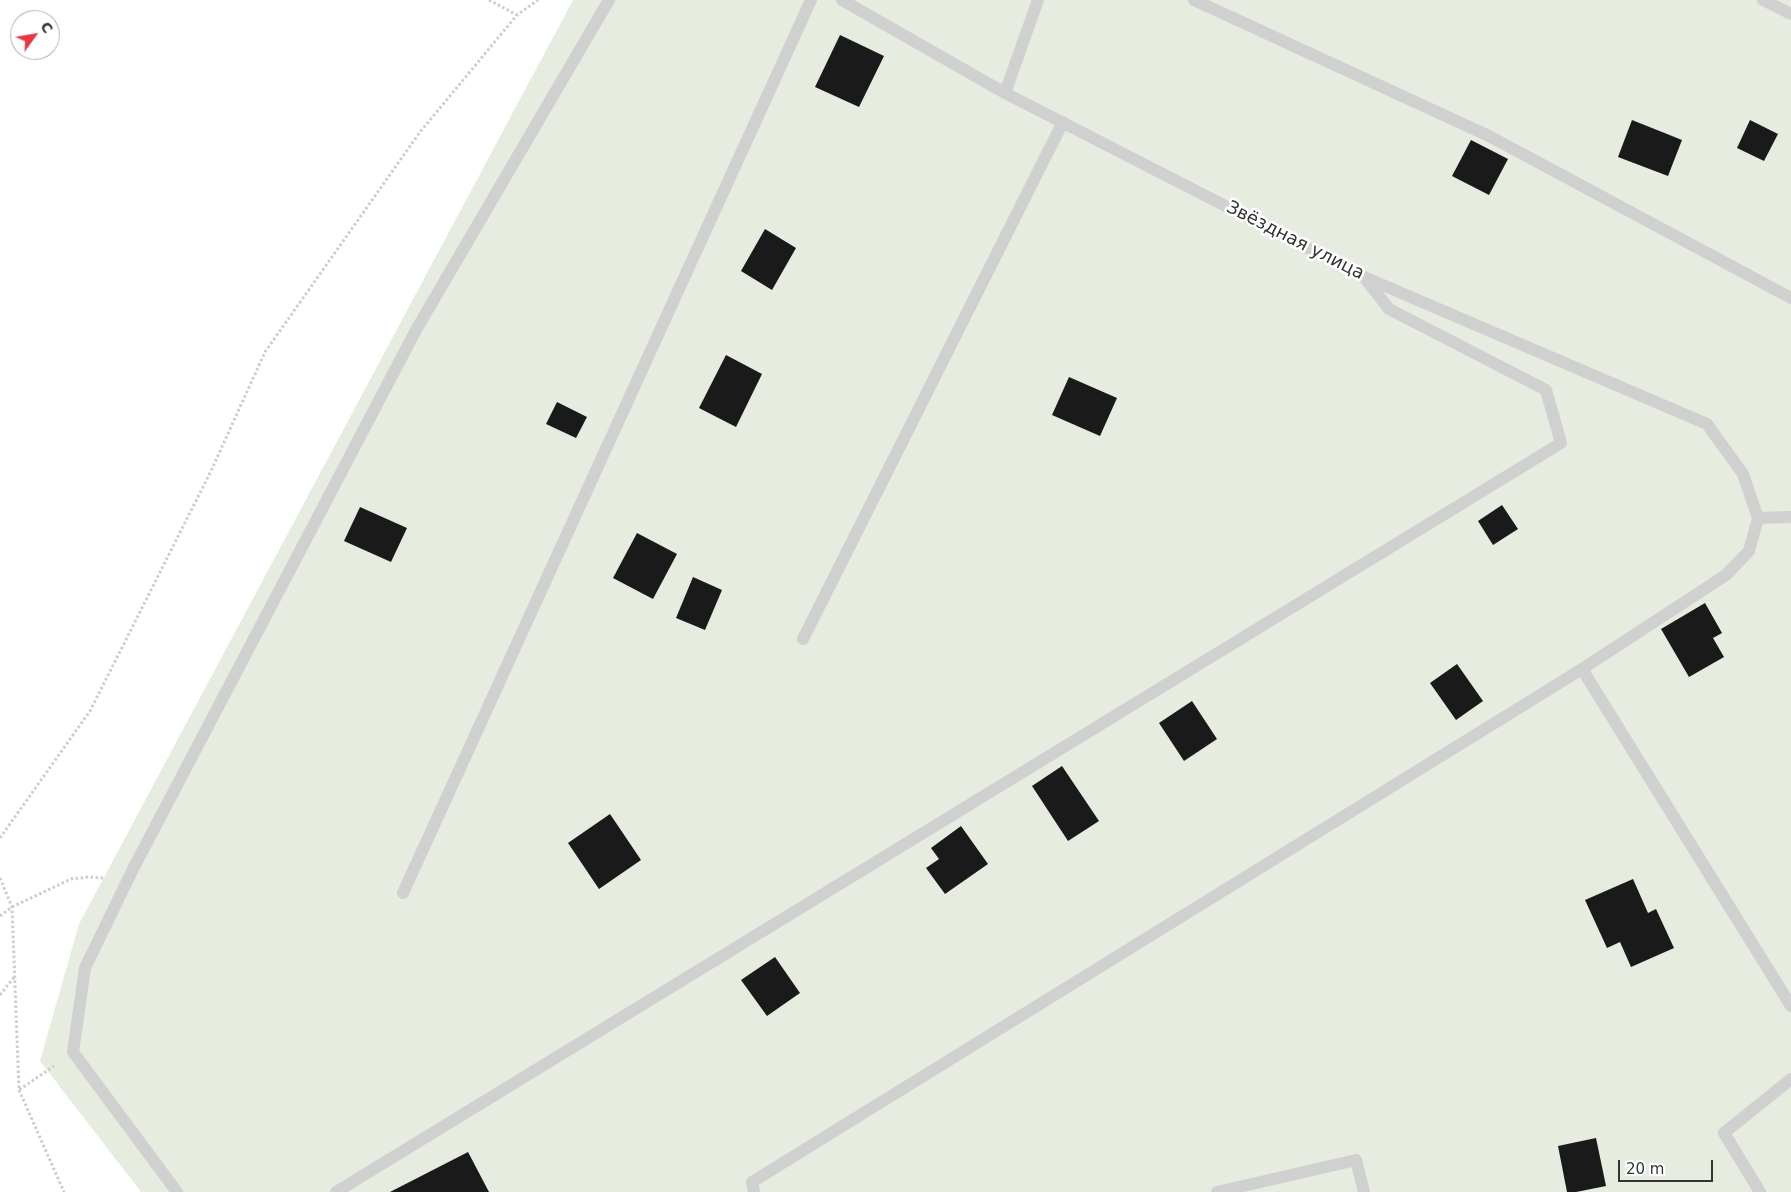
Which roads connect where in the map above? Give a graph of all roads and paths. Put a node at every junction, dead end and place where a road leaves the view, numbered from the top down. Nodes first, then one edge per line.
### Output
1 (489, 0) edge
2 (538, 0) edge
3 (609, 0) edge
4 (811, 0) edge
5 (842, 0) edge
6 (1038, 0) edge
7 (1194, 0) edge
8 (1763, 0) edge
9 (517, 14) junction
10 (1791, 14) edge
11 (1005, 93) junction
12 (1063, 122) junction
13 (1364, 277) junction
14 (1791, 298) edge
15 (1791, 517) edge
16 (1758, 518) junction
17 (803, 639) dead end
18 (1582, 669) junction
19 (0, 838) edge
20 (133, 869) junction
21 (0, 878) edge
22 (403, 893) dead end
23 (12, 907) junction
24 (0, 916) edge
25 (15, 976) junction
26 (0, 995) edge
27 (1791, 1006) edge
28 (73, 1052) junction
29 (1791, 1079) edge
30 (19, 1090) junction
31 (64, 1192) edge
32 (177, 1192) edge
33 (336, 1192) edge
34 (754, 1192) edge
35 (1217, 1192) edge
36 (1364, 1192) edge
37 (1760, 1192) edge

1 - 9 path
2 - 9 path
3 - 20 lane
4 - 22 lane
5 - 11 lane, Звёздная улица
6 - 11 lane
7 - 14 lane
8 - 10 lane
9 - 19 path
11 - 12 lane, Звёздная улица
12 - 13 lane, Звёздная улица
12 - 17 lane
13 - 16 lane, Звёздная улица
13 - 33 lane
15 - 16 lane
16 - 18 lane
18 - 27 lane
18 - 34 lane
20 - 23 path
20 - 28 lane
21 - 23 path
23 - 24 path
23 - 25 path
25 - 26 path
25 - 30 path
28 - 30 path
28 - 32 lane
29 - 37 lane
30 - 31 path
35 - 36 lane

